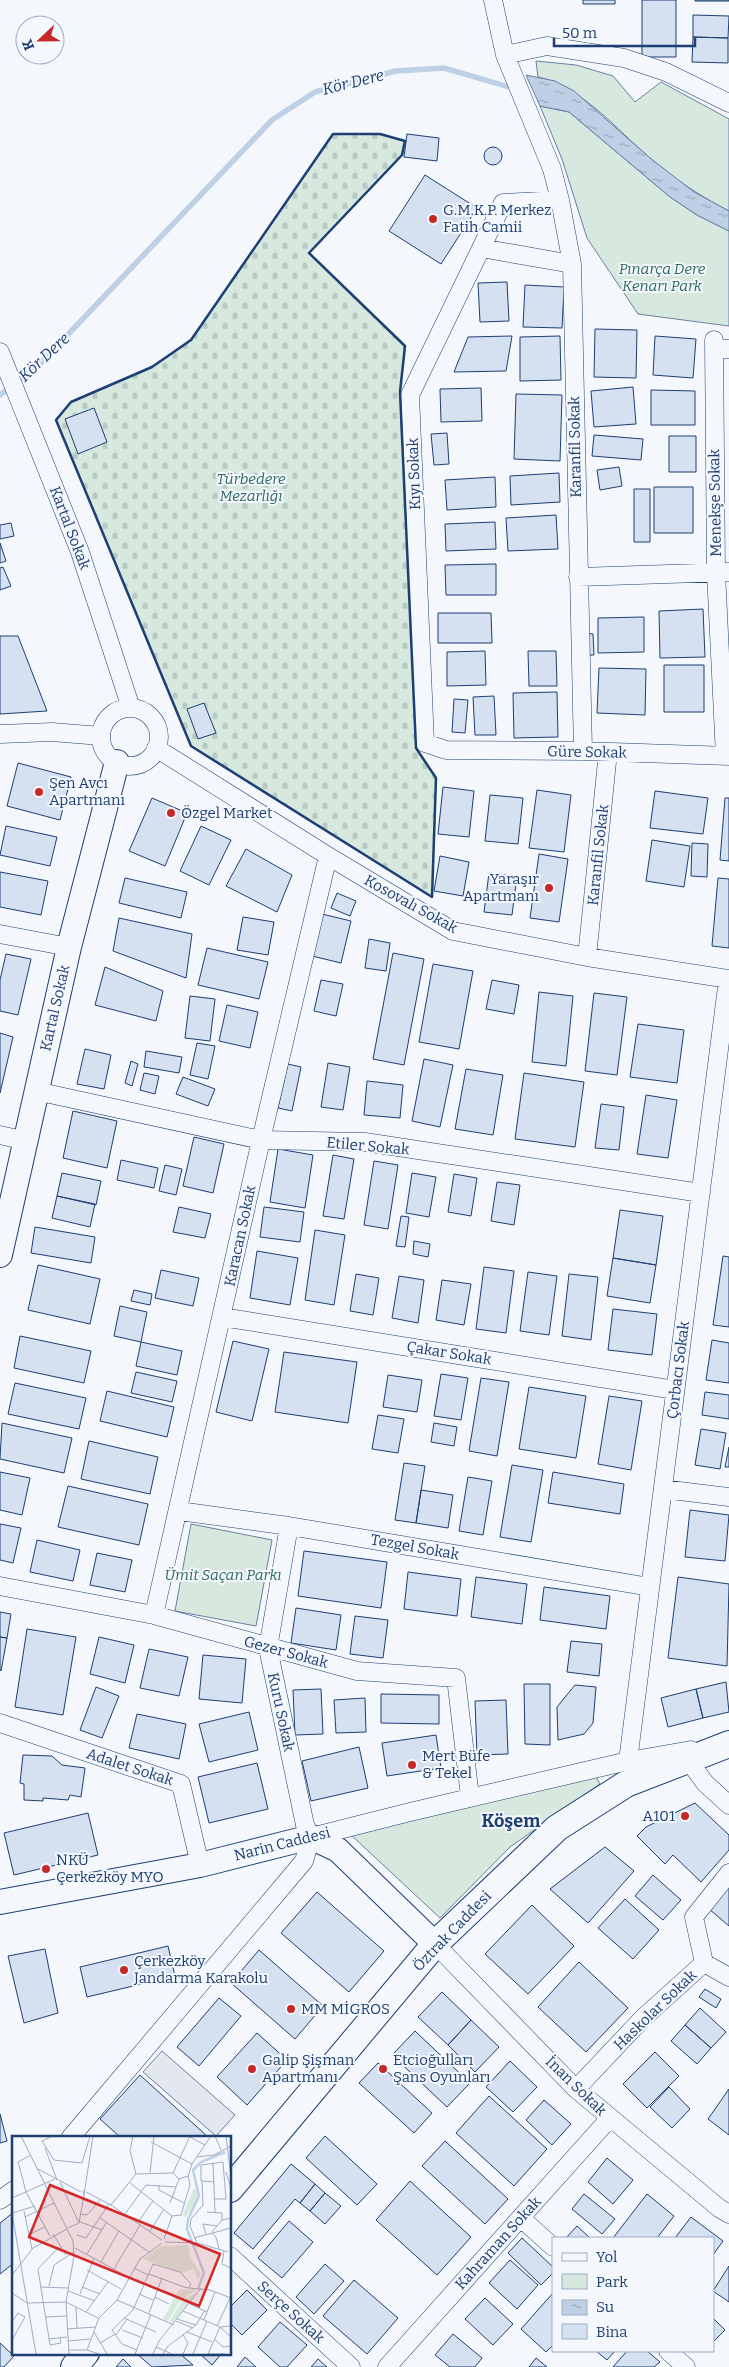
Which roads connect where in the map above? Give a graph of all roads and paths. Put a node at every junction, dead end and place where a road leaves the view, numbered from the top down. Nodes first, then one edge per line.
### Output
1 (493, 0) edge
2 (505, 55) junction
3 (729, 103) edge
4 (560, 200) junction
5 (481, 248) junction
6 (572, 264) junction
7 (719, 346) edge
8 (0, 352) edge
9 (722, 572) edge
10 (578, 577) junction
11 (131, 708) junction
12 (0, 734) edge
13 (101, 736) junction
14 (156, 748) junction
15 (446, 750) joint
16 (583, 751) junction
17 (608, 752) junction
18 (727, 756) edge
19 (117, 762) junction
20 (328, 856) junction
21 (0, 934) edge
22 (69, 946) junction
23 (587, 957) junction
24 (729, 979) edge
25 (36, 1091) junction
26 (0, 1135) edge
27 (261, 1140) junction
28 (26, 1141) junction
29 (701, 1193) junction
30 (0, 1255) edge
31 (222, 1317) junction
32 (675, 1390) junction
33 (663, 1488) junction
34 (729, 1496) edge
35 (179, 1511) junction
36 (289, 1526) junction
37 (0, 1586) edge
38 (650, 1587) junction
39 (154, 1615) junction
40 (268, 1648) junction
41 (0, 1723) edge
42 (729, 1743) edge
43 (628, 1761) junction
44 (689, 1762) junction
45 (531, 1784) joint
46 (470, 1798) junction
47 (729, 1805) edge
48 (312, 1838) junction
49 (200, 1865) junction
50 (729, 1873) edge
51 (32, 1897) junction
52 (0, 1902) edge
53 (0, 1912) edge
54 (435, 1944) junction
55 (704, 1963) junction
56 (729, 1976) edge
57 (576, 2089) junction
58 (609, 2118) junction
59 (72, 2136) edge
60 (231, 2188) edge
61 (12, 2191) edge
62 (0, 2200) edge
63 (729, 2214) edge
64 (521, 2218) junction
65 (552, 2246) edge
66 (231, 2257) edge
67 (669, 2352) edge
68 (85, 2354) edge
69 (74, 2367) edge
70 (351, 2367) edge
71 (387, 2367) edge
72 (686, 2367) edge

1 - 2 street, Karanfil Sokak
2 - 3 street
2 - 4 street, Karanfil Sokak
4 - 5 street, Kıyı Sokak
4 - 6 street, Karanfil Sokak
5 - 6 street
5 - 15 street, Kıyı Sokak
6 - 10 street, Karanfil Sokak
7 - 9 street, Menekşe Sokak
8 - 11 street, Kartal Sokak
9 - 10 street
9 - 18 street, Menekşe Sokak
10 - 16 street, Karanfil Sokak
11 - 13 street
11 - 14 street
12 - 13 street
13 - 19 street
14 - 19 street
14 - 20 street, Kosovalı Sokak
15 - 16 street, Güre Sokak
16 - 17 street, Güre Sokak
17 - 18 street, Güre Sokak
17 - 23 street, Karanfil Sokak
19 - 22 main road, Kartal Sokak
20 - 23 street, Kosovalı Sokak
20 - 27 street, Karacan Sokak
21 - 22 street
22 - 25 main road, Kartal Sokak
23 - 24 street, Kosovalı Sokak
24 - 29 street, Çorbacı Sokak
25 - 27 street, Etiler Sokak
25 - 28 main road, Kartal Sokak
26 - 28 street
27 - 29 street, Etiler Sokak
27 - 31 street, Karacan Sokak
28 - 30 main road, Kartal Sokak
29 - 32 street, Çorbacı Sokak
31 - 32 street, Çakar Sokak
31 - 35 street, Karacan Sokak
32 - 33 street, Çorbacı Sokak
33 - 34 street
33 - 38 street, Çorbacı Sokak
35 - 36 street, Tezgel Sokak
35 - 39 street, Karacan Sokak
36 - 38 street, Tezgel Sokak
36 - 40 street, Kuru Sokak
37 - 39 street, Gezer Sokak
38 - 43 street, Çorbacı Sokak
39 - 40 street, Gezer Sokak
40 - 46 street, Gezer Sokak
40 - 48 street, Kuru Sokak
41 - 49 street, Adalet Sokak
42 - 43 street, Öztrak Caddesi
42 - 44 main road, Öztrak Caddesi
43 - 45 street, Öztrak Caddesi
44 - 47 street
44 - 54 main road, Öztrak Caddesi
45 - 46 street, Narin Caddesi
46 - 48 street, Narin Caddesi
48 - 49 main road, Narin Caddesi
48 - 54 main road
48 - 59 street
49 - 51 main road, Narin Caddesi
50 - 55 street, Haskolar Sokak
51 - 52 main road
51 - 53 main road
54 - 57 street, İnan Sokak
54 - 60 main road, Öztrak Caddesi
55 - 56 street
55 - 57 street, Haskolar Sokak
57 - 58 street, İnan Sokak
58 - 63 street, İnan Sokak
58 - 64 street, Kahraman Sokak
61 - 62 street
64 - 65 street
64 - 71 street, Kahraman Sokak
66 - 70 street, Serçe Sokak
67 - 72 street
68 - 69 main road

